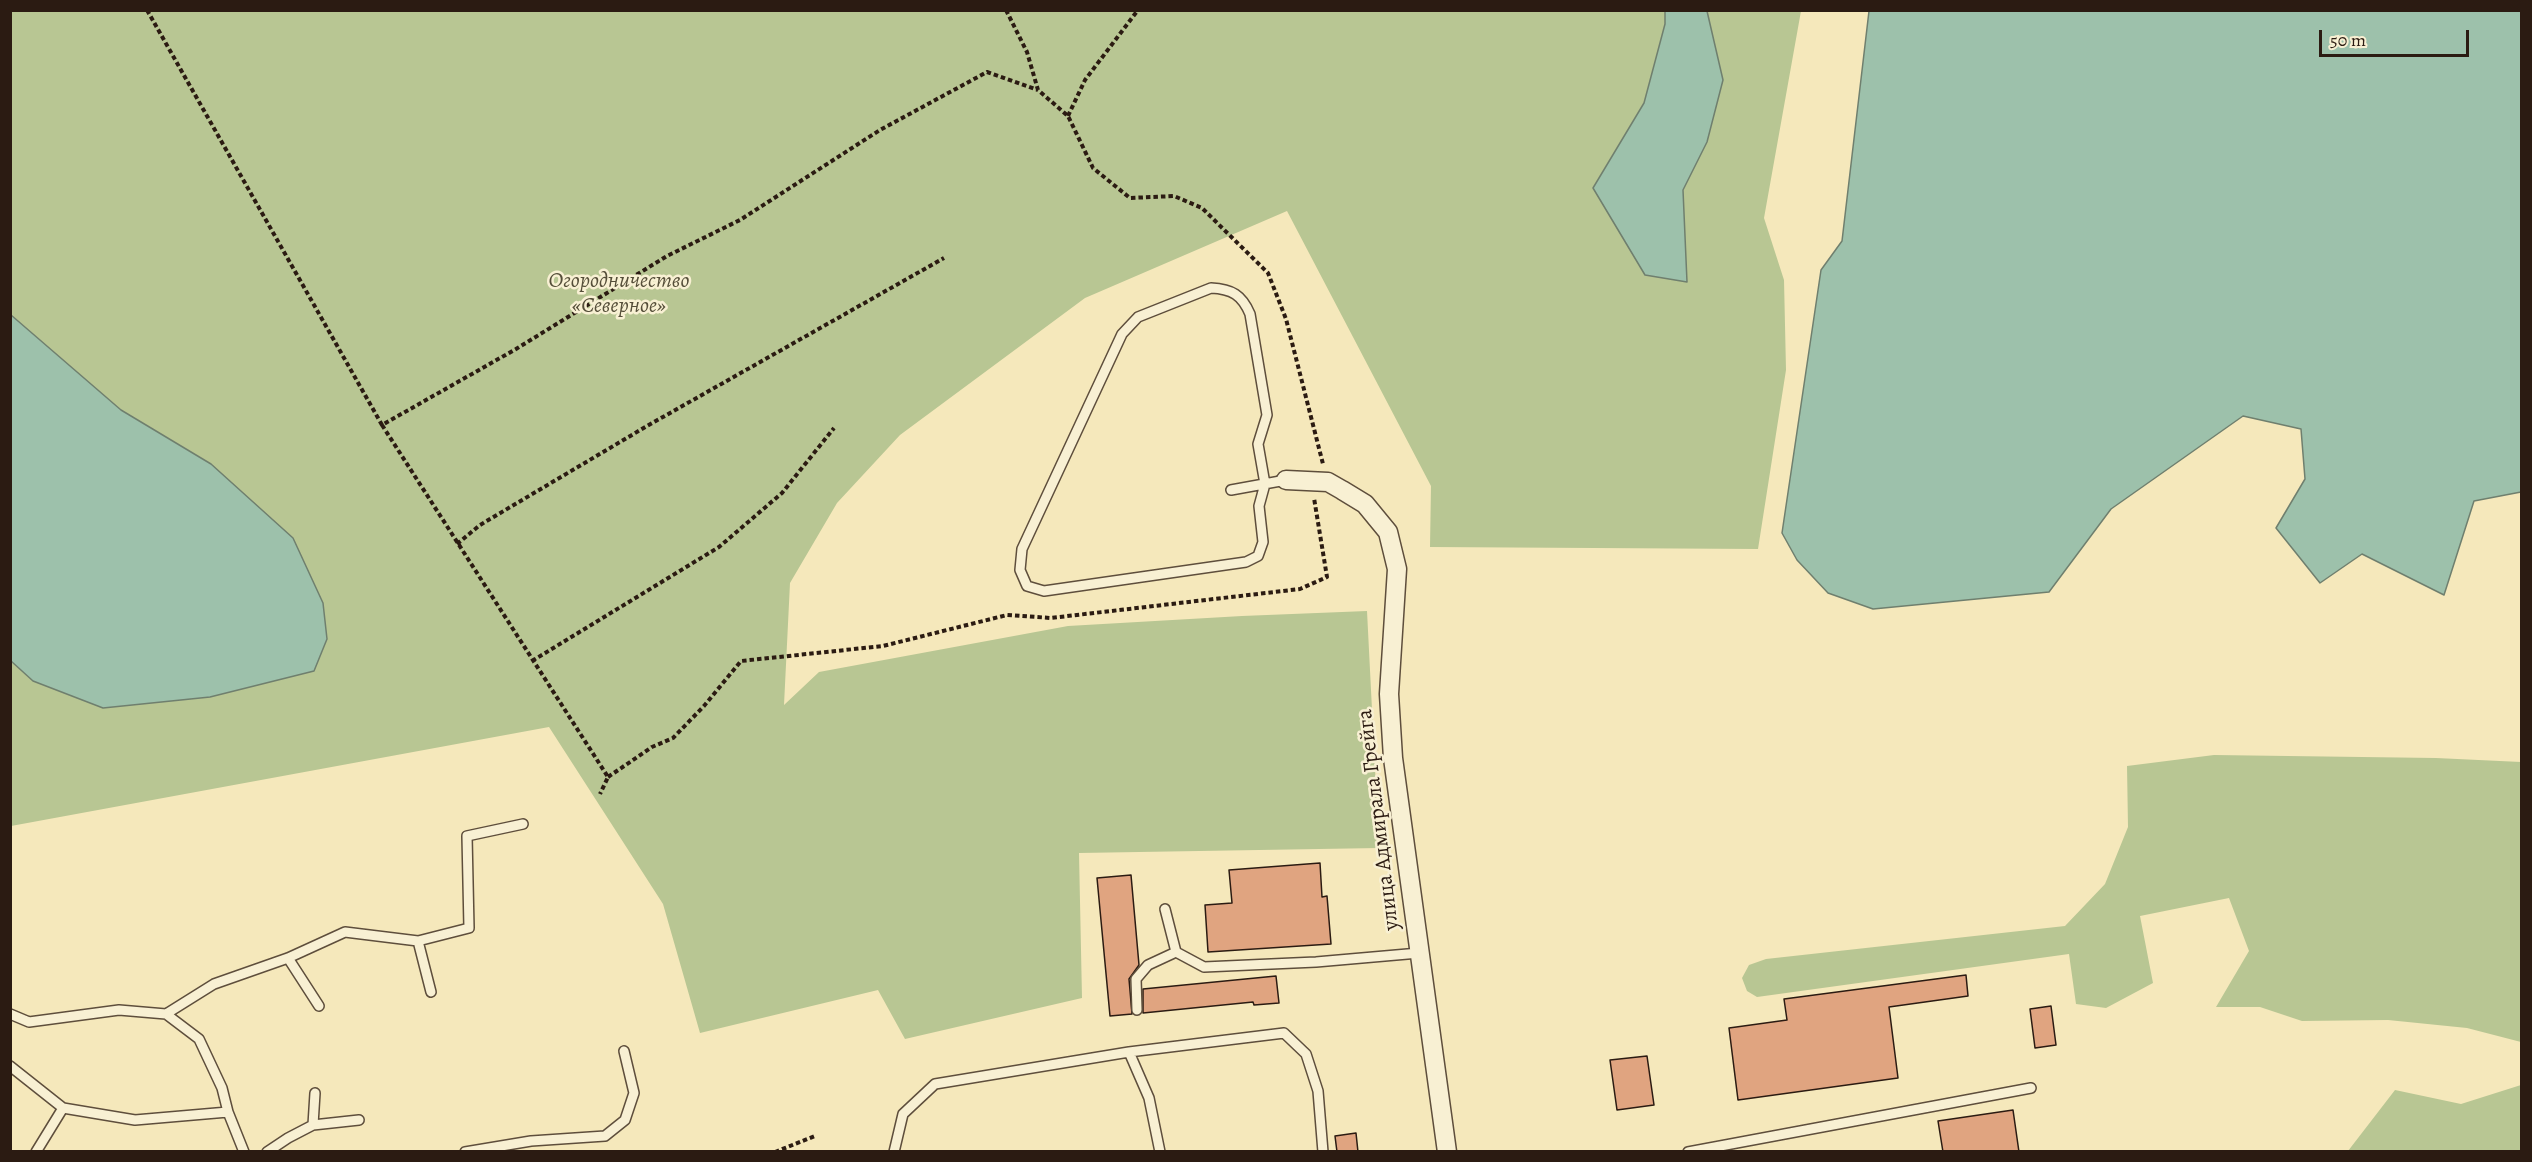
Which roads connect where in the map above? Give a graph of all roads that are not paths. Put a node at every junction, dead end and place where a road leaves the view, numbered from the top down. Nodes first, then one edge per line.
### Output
1 (1286, 480) joint
2 (1265, 484) junction
3 (1231, 490) dead end
4 (523, 824) dead end
5 (1165, 909) dead end
6 (418, 941) junction
7 (1176, 952) junction
8 (1419, 953) junction
9 (288, 957) junction
10 (431, 992) dead end
11 (319, 1006) dead end
12 (1137, 1010) dead end
13 (10, 1014) edge
14 (166, 1014) junction
15 (624, 1051) dead end
16 (1129, 1052) junction
17 (10, 1066) edge
18 (2031, 1088) dead end
19 (315, 1093) dead end
20 (63, 1108) junction
21 (228, 1112) junction
22 (359, 1120) dead end
23 (314, 1125) junction
24 (36, 1152) edge
25 (244, 1152) edge
26 (267, 1152) edge
27 (465, 1152) edge
28 (894, 1152) edge
29 (1160, 1152) edge
30 (1323, 1152) edge
31 (1447, 1152) edge
32 (1688, 1152) edge

1 - 2 lane
1 - 8 street, улица Адмирала Грейга
2 - 2 lane
2 - 3 lane
4 - 6 lane
5 - 7 lane
6 - 9 lane
6 - 10 lane
7 - 8 lane
7 - 12 lane
8 - 31 street, улица Адмирала Грейга
9 - 11 lane
9 - 14 lane
13 - 14 lane
14 - 21 lane
15 - 27 lane
16 - 28 lane
16 - 29 lane
16 - 30 lane
17 - 20 lane
18 - 32 lane
19 - 23 lane
20 - 21 lane
20 - 24 lane
21 - 25 lane
22 - 23 lane
23 - 26 lane

